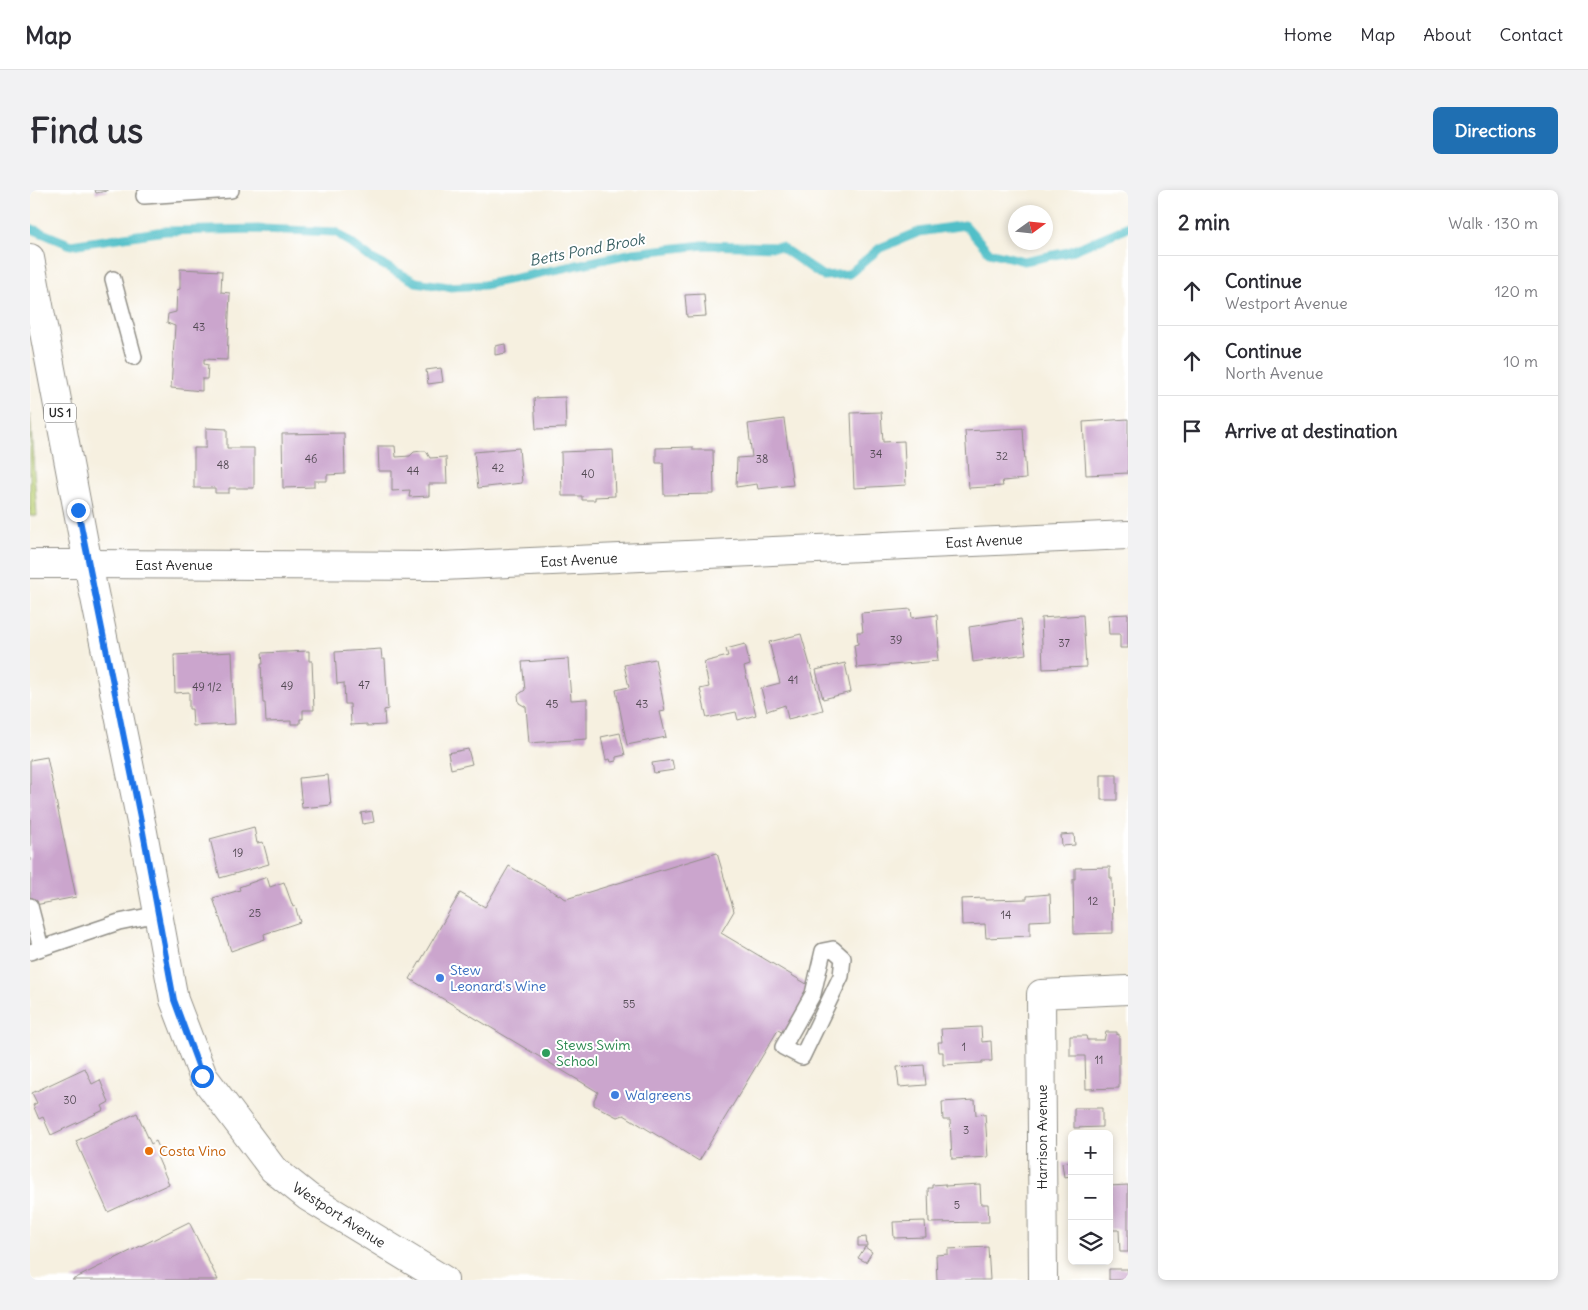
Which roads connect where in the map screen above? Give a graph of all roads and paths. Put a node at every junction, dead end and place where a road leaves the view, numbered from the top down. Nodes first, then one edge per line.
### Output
1 (231, 190) edge
2 (144, 196) dead end
3 (30, 260) edge
4 (113, 279) dead end
5 (134, 357) dead end
6 (1128, 535) edge
7 (30, 564) edge
8 (88, 564) junction
9 (30, 906) edge
10 (158, 914) junction
11 (35, 950) edge
12 (1128, 990) edge
13 (802, 1057) joint
14 (444, 1280) edge
15 (1043, 1280) edge

1 - 2 lane
3 - 8 main road, US 1
4 - 5 lane
6 - 8 main road, East Avenue
7 - 8 main road, East Avenue
8 - 10 main road, Westport Avenue / US 1
9 - 11 lane
10 - 11 lane
10 - 14 main road, Westport Avenue / US 1
12 - 15 main road, Harrison Avenue
13 - 13 lane

